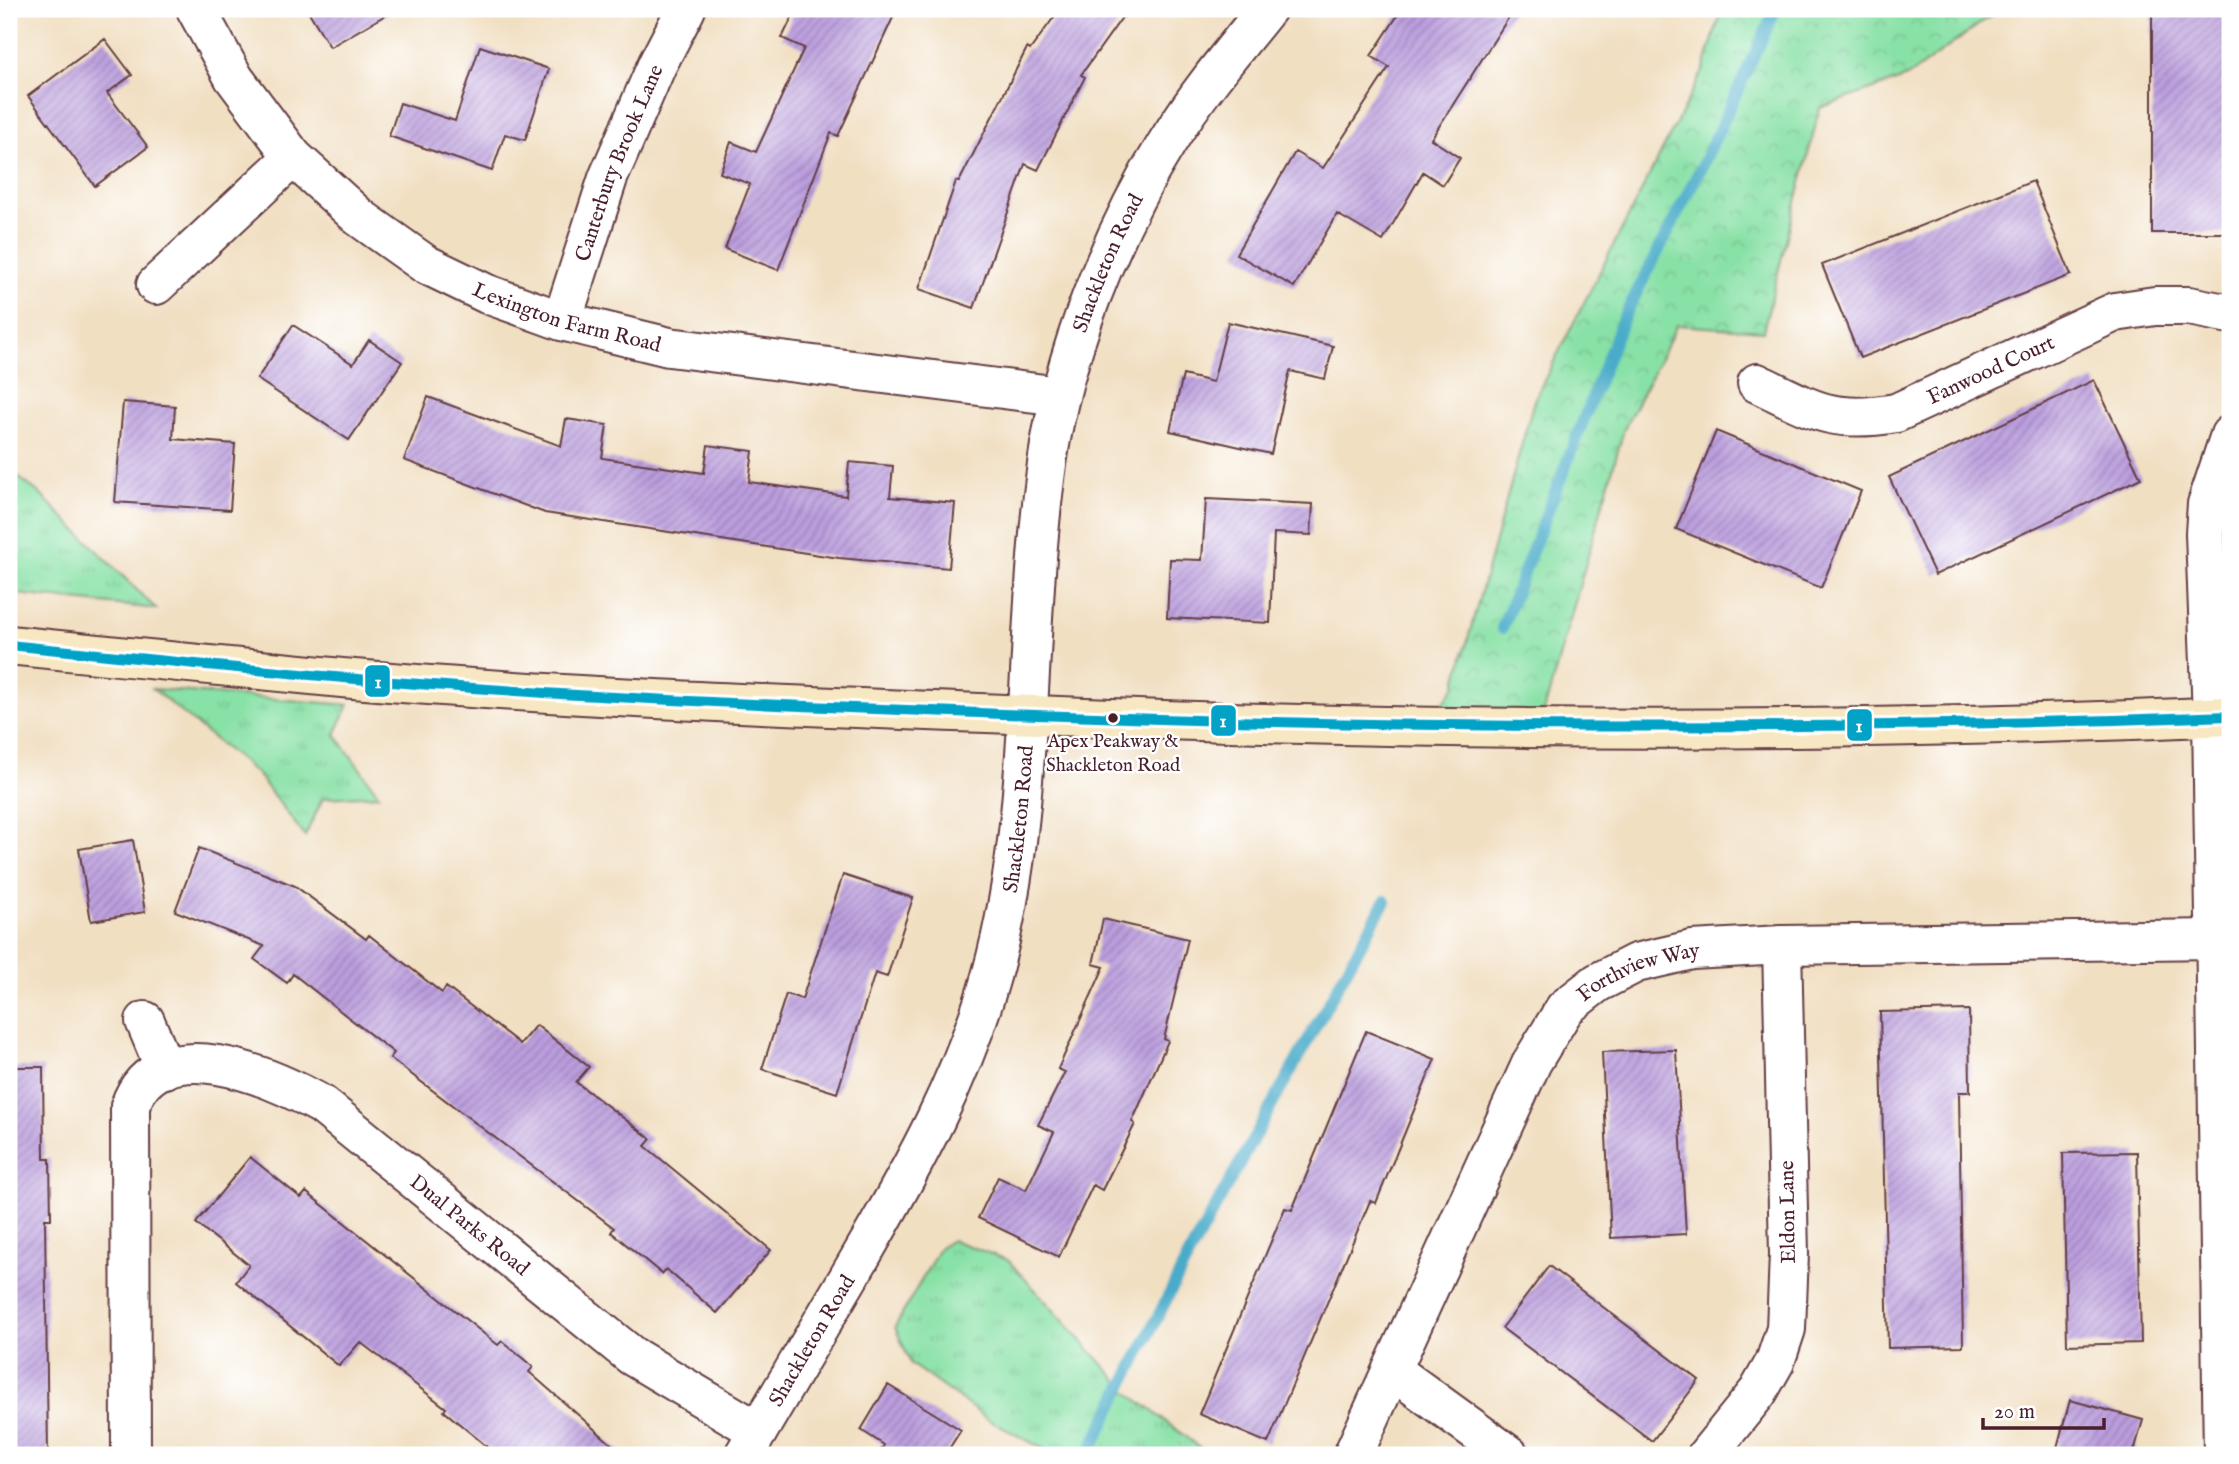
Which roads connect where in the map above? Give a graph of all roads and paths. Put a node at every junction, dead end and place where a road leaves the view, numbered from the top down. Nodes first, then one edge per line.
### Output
1 (196, 9) edge
2 (686, 9) edge
3 (1266, 9) edge
4 (293, 156) junction
5 (156, 285) dead end
6 (2230, 314) edge
7 (562, 321) junction
8 (1756, 383) dead end
9 (1060, 397) junction
10 (2230, 435) edge
11 (9, 645) edge
12 (1026, 715) junction
13 (2221, 716) edge
14 (2214, 940) junction
15 (1782, 945) junction
16 (145, 1021) dead end
17 (165, 1069) junction
18 (1392, 1370) junction
19 (751, 1443) edge
20 (131, 1455) edge
21 (1353, 1455) edge
22 (1509, 1455) edge
23 (1707, 1455) edge
24 (2223, 1455) edge

1 - 4 street, Lexington Farm Road
2 - 7 street, Canterbury Brook Lane
3 - 9 street, Shackleton Road
4 - 5 street
4 - 7 street, Lexington Farm Road
6 - 8 street, Fanwood Court
7 - 9 street, Lexington Farm Road
9 - 12 street, Shackleton Road
10 - 13 street
11 - 12 main road
12 - 13 main road
12 - 19 street, Shackleton Road
13 - 14 street
14 - 15 street, Forthview Way
14 - 24 street
15 - 18 street, Forthview Way
15 - 23 street, Eldon Lane
16 - 17 street
17 - 19 street, Dual Parks Road
17 - 20 street, Dual Parks Road
18 - 21 street, Forthview Way
18 - 22 street

